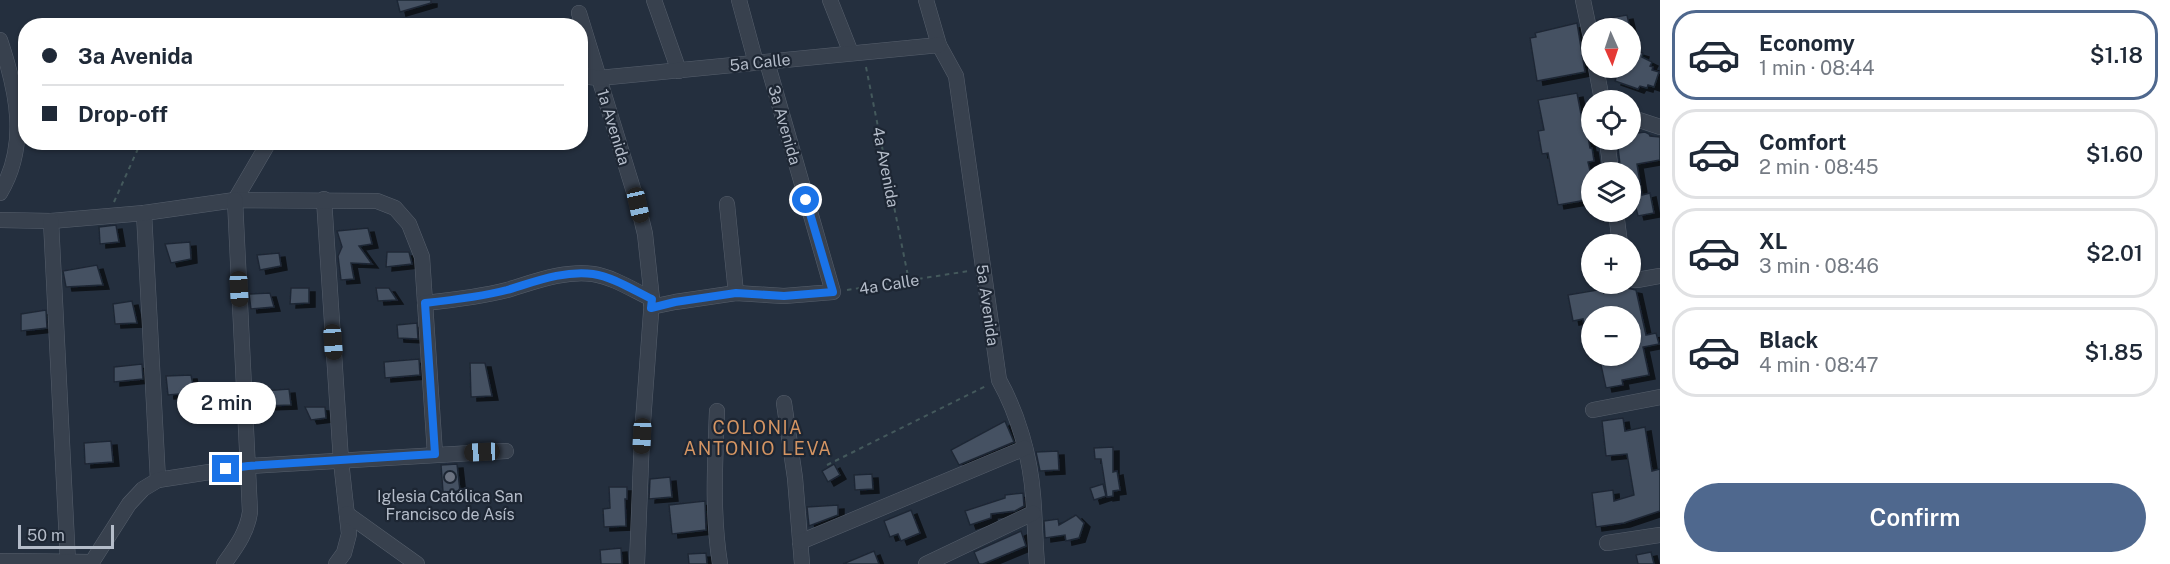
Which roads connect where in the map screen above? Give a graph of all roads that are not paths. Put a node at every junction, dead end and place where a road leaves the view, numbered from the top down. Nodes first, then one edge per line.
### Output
1 (654, 0) edge
2 (740, 0) edge
3 (830, 0) edge
4 (926, 0) edge
5 (1584, 0) edge
6 (579, 13) dead end
7 (581, 18) edge
8 (1587, 18) edge
9 (0, 40) edge
10 (588, 42) edge
11 (939, 45) junction
12 (857, 53) junction
13 (762, 62) junction
14 (679, 70) junction
15 (588, 77) edge
16 (599, 78) junction
17 (18, 120) edge
18 (1641, 121) edge
19 (1660, 127) edge
20 (18, 137) edge
21 (264, 150) edge
22 (0, 193) edge
23 (235, 200) junction
24 (324, 200) junction
25 (727, 204) dead end
26 (144, 213) junction
27 (0, 220) edge
28 (51, 221) junction
29 (1660, 276) edge
30 (1641, 279) edge
31 (736, 293) junction
32 (425, 303) junction
33 (652, 303) junction
34 (1660, 397) edge
35 (784, 403) dead end
36 (1593, 410) dead end
37 (717, 411) dead end
38 (1025, 448) junction
39 (506, 451) dead end
40 (435, 454) junction
41 (341, 461) junction
42 (248, 466) junction
43 (158, 480) junction
44 (1033, 513) junction
45 (347, 514) junction
46 (1660, 535) edge
47 (800, 542) junction
48 (1606, 543) dead end
49 (0, 561) edge
50 (68, 563) edge
51 (93, 563) edge
52 (224, 564) edge
53 (336, 564) edge
54 (417, 564) edge
55 (637, 564) edge
56 (720, 564) edge
57 (802, 564) edge
58 (926, 564) edge
59 (1037, 564) edge

1 - 14 street
2 - 13 street, 3a Avenida
3 - 12 street
4 - 11 street, 5a Avenida
5 - 8 street
6 - 7 street, 1a Avenida
9 - 17 street
10 - 16 street, 1a Avenida
11 - 12 street, 5a Calle
11 - 38 street, 5a Avenida
12 - 13 street, 5a Calle
13 - 14 street, 5a Calle
13 - 31 street, 3a Avenida
14 - 16 street, 5a Calle
15 - 16 street, 5a Calle
16 - 33 street, 1a Avenida
18 - 19 street
20 - 22 street
21 - 23 street
23 - 24 street
23 - 26 street
23 - 42 street
24 - 32 street
24 - 41 street
25 - 31 street
26 - 28 street
26 - 43 street
27 - 28 street
28 - 50 street
29 - 30 street
31 - 33 street
32 - 33 street
32 - 40 street
33 - 55 street, 1a Avenida
34 - 36 street
35 - 47 street
37 - 56 street
38 - 44 street, 5a Avenida
38 - 47 street
39 - 40 street
40 - 41 street
41 - 42 street
41 - 45 street
42 - 43 street
42 - 52 street
43 - 51 street
44 - 58 street
44 - 59 street, 5a Avenida
45 - 53 street
45 - 54 street
46 - 48 street
47 - 57 street
49 - 50 street
50 - 51 street

